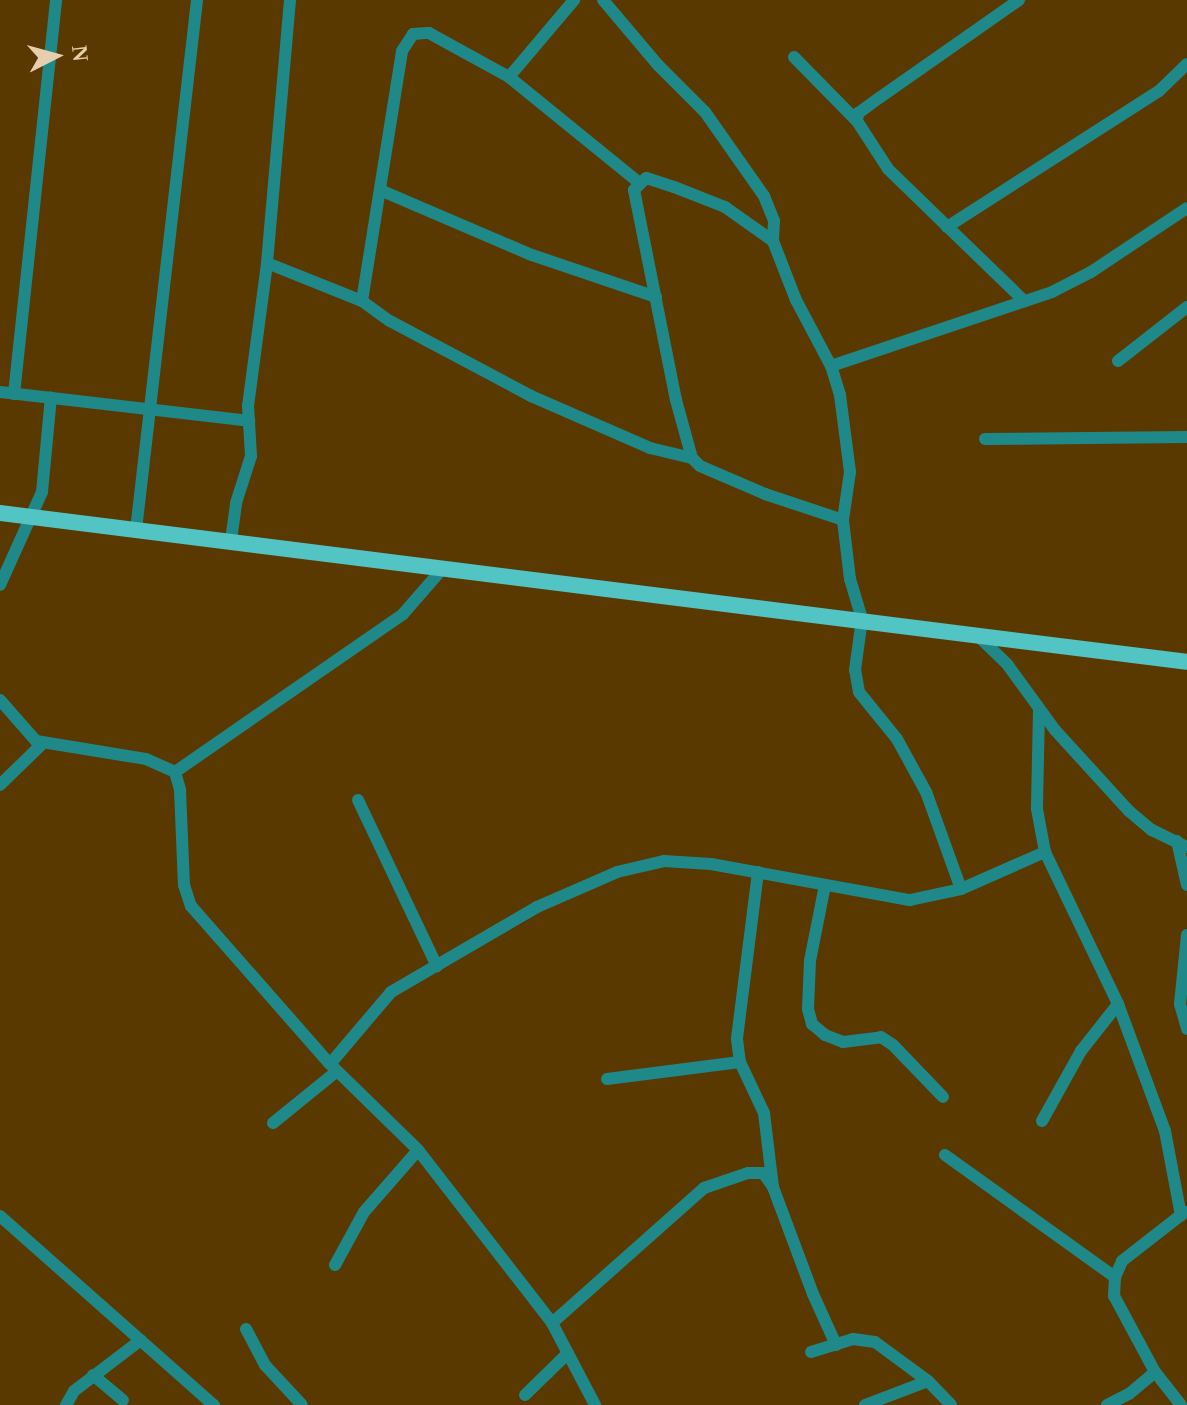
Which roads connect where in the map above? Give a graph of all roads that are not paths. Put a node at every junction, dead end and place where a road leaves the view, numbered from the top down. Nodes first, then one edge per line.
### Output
1 (56, 0) edge
2 (197, 0) edge
3 (290, 0) edge
4 (574, 0) edge
5 (603, 0) edge
6 (1019, 0) edge
7 (794, 57) dead end
8 (1187, 64) edge
9 (509, 77) junction
10 (857, 121) junction
11 (638, 182) junction
12 (380, 190) junction
13 (1187, 208) edge
14 (947, 227) junction
15 (773, 241) junction
16 (267, 263) junction
17 (656, 297) junction
18 (362, 301) junction
19 (1024, 301) junction
20 (1187, 307) edge
21 (1118, 361) dead end
22 (831, 366) junction
23 (0, 392) edge
24 (14, 394) junction
25 (51, 397) junction
26 (150, 410) junction
27 (249, 421) junction
28 (1187, 437) edge
29 (985, 439) dead end
30 (692, 458) junction
31 (0, 513) edge
32 (33, 518) junction
33 (843, 520) junction
34 (136, 530) junction
35 (231, 540) junction
36 (444, 567) junction
37 (0, 585) edge
38 (862, 619) junction
39 (975, 634) junction
40 (1187, 662) edge
41 (0, 700) edge
42 (1039, 710) junction
43 (43, 743) junction
44 (175, 772) junction
45 (0, 785) edge
46 (358, 800) dead end
47 (1182, 844) edge
48 (1045, 852) junction
49 (758, 872) junction
50 (825, 885) junction
51 (1187, 885) edge
52 (961, 889) junction
53 (1187, 935) edge
54 (437, 966) junction
55 (1118, 1004) junction
56 (1187, 1029) edge
57 (740, 1062) junction
58 (333, 1068) junction
59 (607, 1079) dead end
60 (943, 1097) dead end
61 (1042, 1121) dead end
62 (273, 1123) dead end
63 (418, 1150) junction
64 (945, 1155) dead end
65 (773, 1187) junction
66 (1184, 1213) edge
67 (0, 1216) edge
68 (335, 1265) dead end
69 (1115, 1277) junction
70 (552, 1323) junction
71 (246, 1329) dead end
72 (141, 1340) junction
73 (836, 1345) junction
74 (811, 1352) dead end
75 (568, 1353) junction
76 (1155, 1372) junction
77 (93, 1375) junction
78 (928, 1381) junction
79 (525, 1395) dead end
80 (123, 1400) dead end
81 (66, 1405) edge
82 (214, 1405) edge
83 (302, 1405) edge
84 (595, 1405) edge
85 (865, 1405) edge
86 (951, 1405) edge
87 (1107, 1405) edge
88 (1181, 1405) edge

1 - 24 street
2 - 26 street
3 - 16 street
4 - 9 street
5 - 15 street
6 - 10 street
7 - 10 street
8 - 14 street
9 - 11 street
9 - 12 street
10 - 14 street
11 - 15 street
11 - 17 street
12 - 17 street
12 - 18 street
13 - 19 street
14 - 19 street
15 - 22 street
16 - 18 street
16 - 27 street
17 - 30 street
18 - 30 street
19 - 22 street
20 - 21 street
22 - 33 street
23 - 24 street
24 - 25 street
25 - 26 street
25 - 32 street
26 - 27 street
26 - 34 street
27 - 35 street
28 - 29 street
30 - 33 street
31 - 32 main road
32 - 34 main road
32 - 37 street
33 - 38 street
34 - 35 main road
35 - 36 main road
36 - 38 main road
36 - 44 street
38 - 39 main road
38 - 52 street
39 - 40 main road
39 - 42 street
41 - 43 street
42 - 47 street
42 - 48 street
43 - 44 street
43 - 45 street
44 - 58 street
46 - 54 street
47 - 51 street
48 - 52 street
48 - 55 street
49 - 50 street
49 - 54 street
49 - 57 street
50 - 52 street
50 - 60 street
53 - 56 street
54 - 58 street
55 - 61 street
55 - 66 street
57 - 59 street
57 - 65 street
58 - 62 street
58 - 63 street
63 - 68 street
63 - 70 street
64 - 69 street
65 - 70 street
65 - 73 street
66 - 69 street
67 - 72 street
69 - 76 street
70 - 75 street
71 - 83 street
72 - 77 street
72 - 82 street
73 - 74 street
73 - 78 street
75 - 79 street
75 - 84 street
76 - 87 street
76 - 88 street
77 - 80 street
77 - 81 street
78 - 85 street
78 - 86 street

